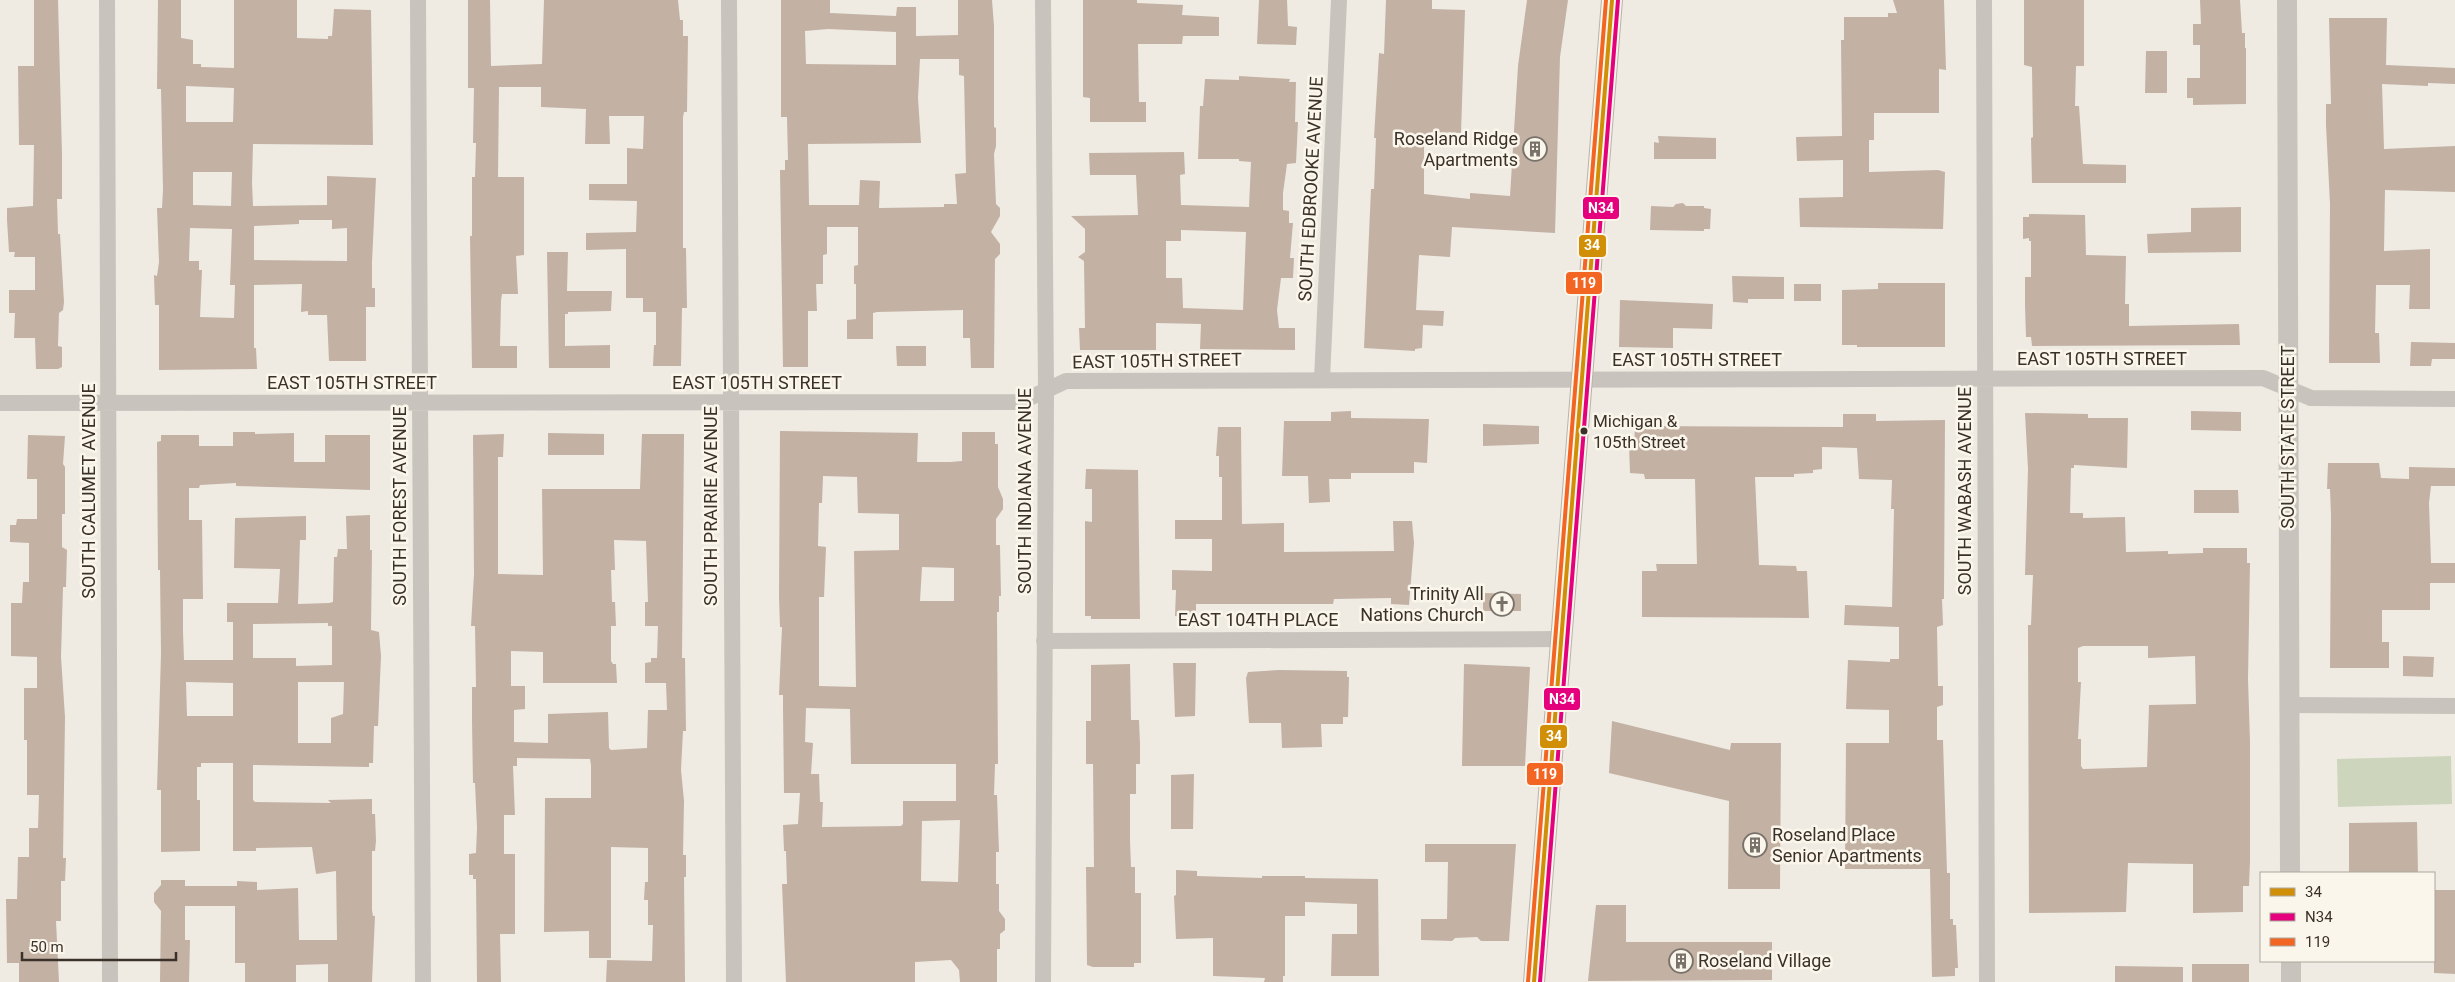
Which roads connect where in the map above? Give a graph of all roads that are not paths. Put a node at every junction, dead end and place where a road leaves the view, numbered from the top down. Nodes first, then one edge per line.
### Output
1 (107, 0) edge
2 (418, 0) edge
3 (729, 0) edge
4 (1043, 0) edge
5 (1339, 0) edge
6 (1612, 0) edge
7 (1984, 0) edge
8 (2287, 0) edge
9 (1985, 379) junction
10 (1322, 380) junction
11 (1583, 380) junction
12 (2287, 388) junction
13 (1046, 391) junction
14 (2455, 398) edge
15 (731, 402) junction
16 (0, 403) edge
17 (108, 403) junction
18 (420, 403) junction
19 (1561, 640) junction
20 (1044, 641) junction
21 (2289, 705) junction
22 (2455, 706) edge
23 (2290, 872) edge
24 (2291, 962) edge
25 (110, 982) edge
26 (423, 982) edge
27 (734, 982) edge
28 (1043, 982) edge
29 (1534, 982) edge
30 (1987, 982) edge
31 (2291, 982) edge

1 - 17 street, SOUTH CALUMET AVENUE
2 - 18 street, SOUTH FOREST AVENUE
3 - 15 street, SOUTH PRAIRIE AVENUE
4 - 13 street, SOUTH INDIANA AVENUE
5 - 10 street, SOUTH EDBROOKE AVENUE
6 - 11 main road
7 - 9 street, SOUTH WABASH AVENUE
8 - 12 street, SOUTH STATE STREET
9 - 11 street, EAST 105TH STREET
9 - 12 street, EAST 105TH STREET
9 - 30 street, SOUTH WABASH AVENUE
10 - 11 street, EAST 105TH STREET
10 - 13 street, EAST 105TH STREET
11 - 19 main road
12 - 14 street, EAST 105TH STREET
12 - 21 street, SOUTH STATE STREET
13 - 15 street, EAST 105TH STREET
13 - 20 street, SOUTH INDIANA AVENUE
15 - 18 street, EAST 105TH STREET
15 - 27 street, SOUTH PRAIRIE AVENUE
16 - 17 street, EAST 105TH STREET
17 - 18 street, EAST 105TH STREET
17 - 25 street, SOUTH CALUMET AVENUE
18 - 26 street, SOUTH FOREST AVENUE
19 - 20 street, EAST 104TH PLACE
19 - 29 main road
20 - 28 street, SOUTH INDIANA AVENUE
21 - 22 street
21 - 23 street, SOUTH STATE STREET
24 - 31 street

